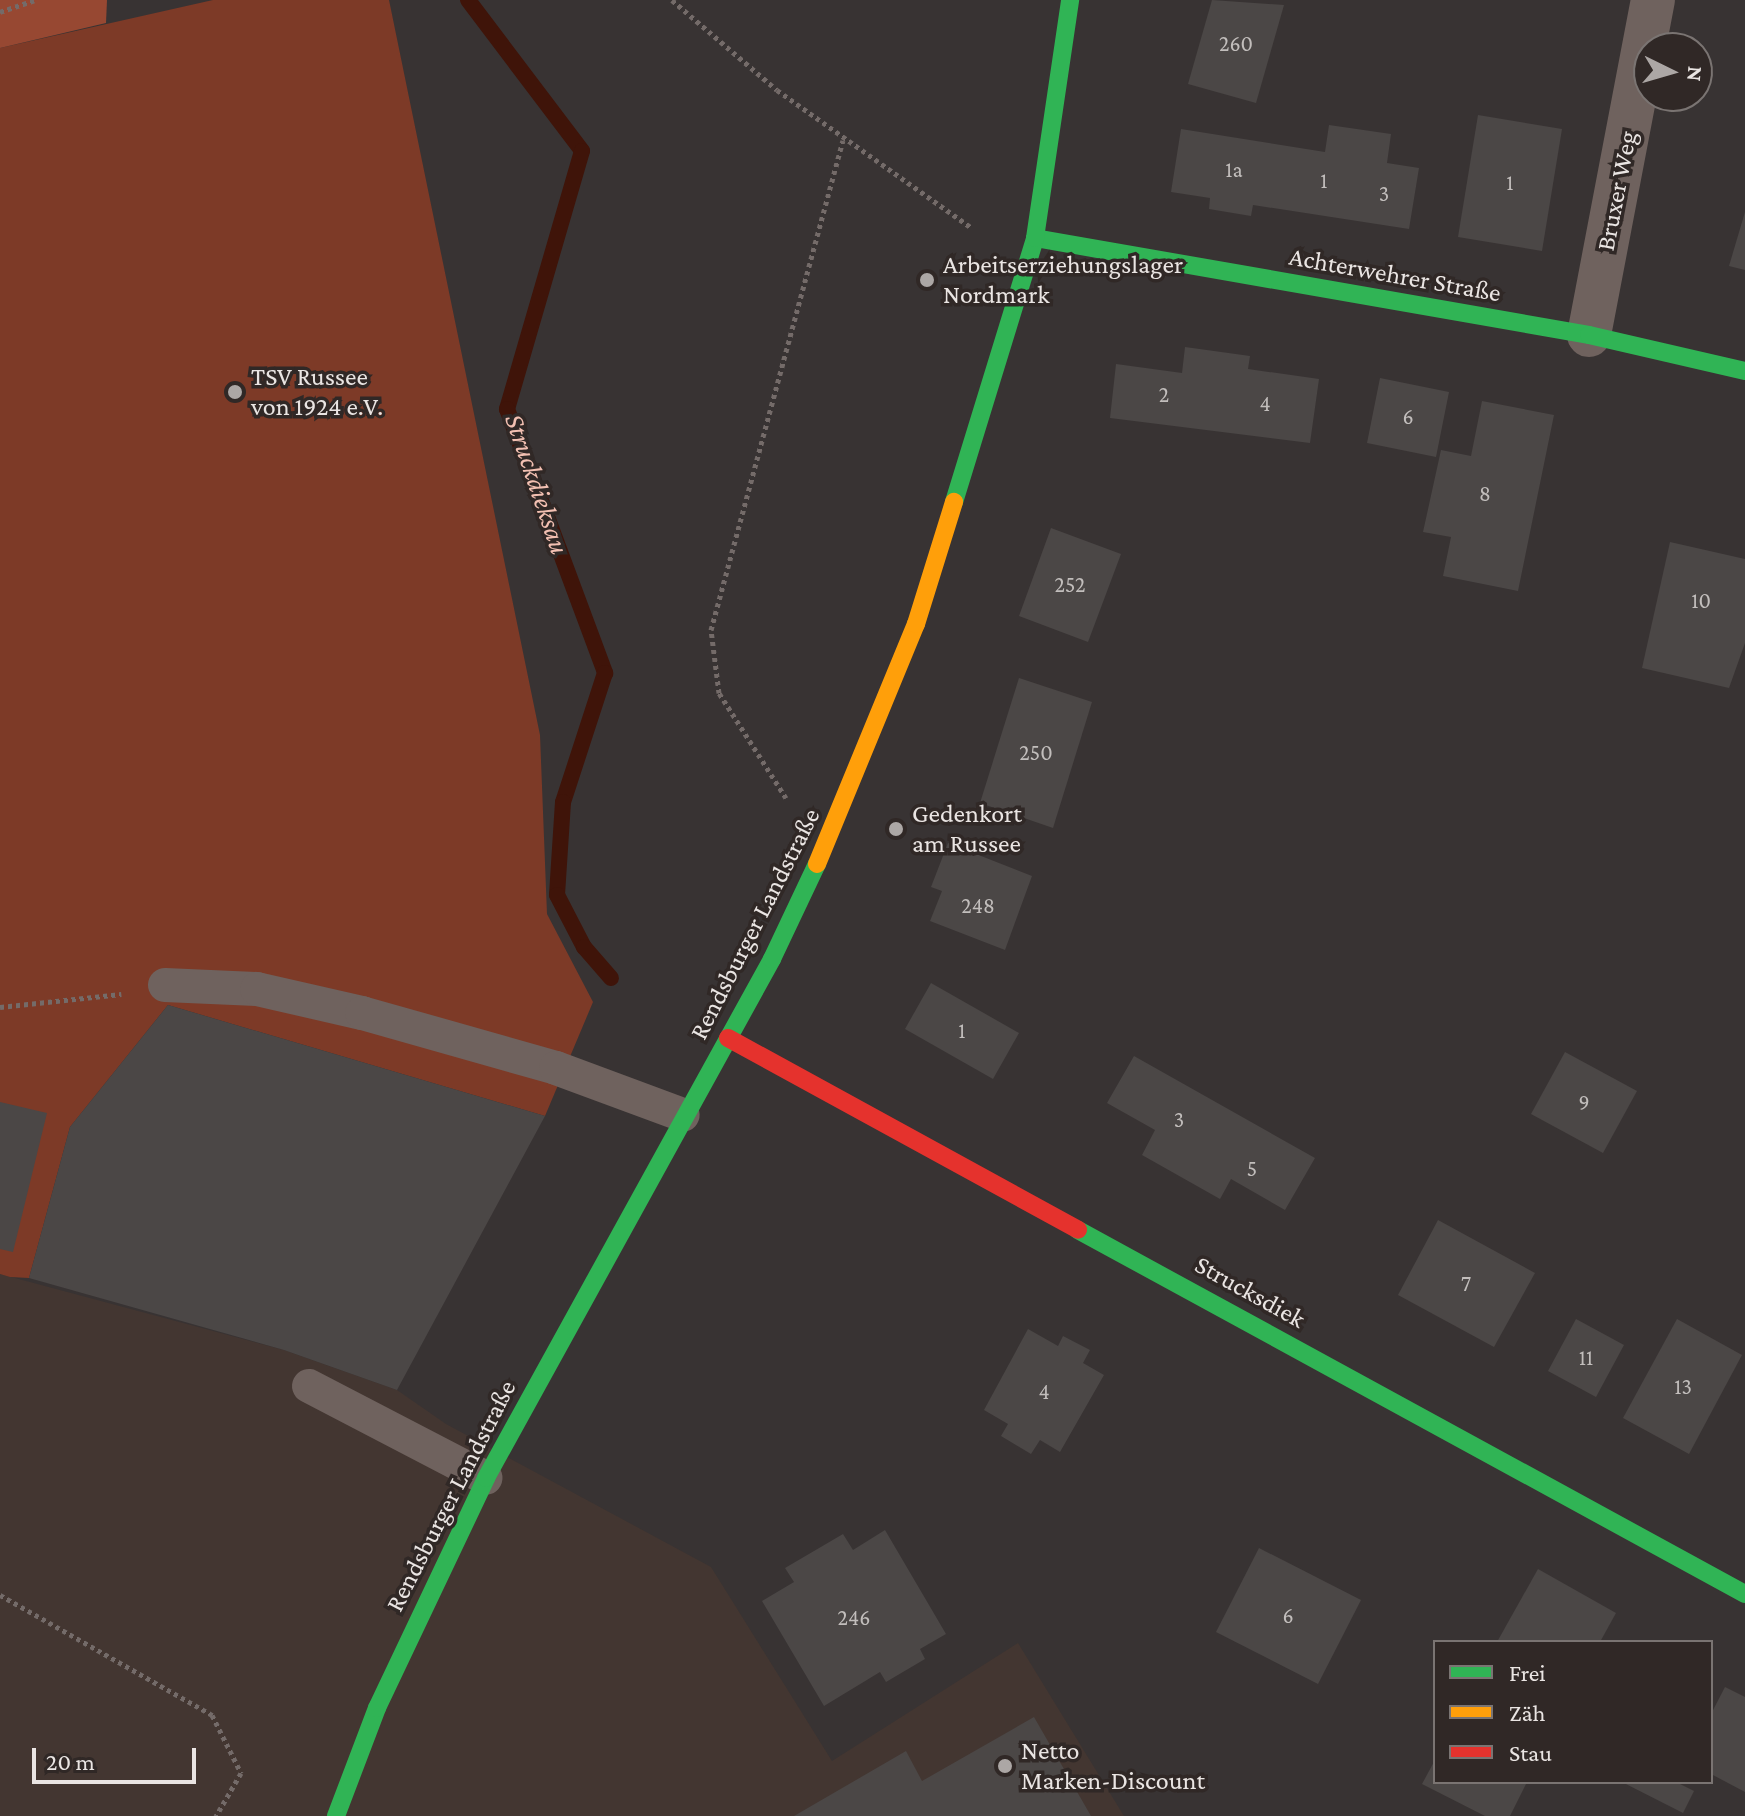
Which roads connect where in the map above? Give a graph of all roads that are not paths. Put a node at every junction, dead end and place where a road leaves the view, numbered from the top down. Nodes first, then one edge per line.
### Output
1 (1070, 0) edge
2 (1653, 0) edge
3 (1035, 238) junction
4 (1589, 335) junction
5 (1745, 371) edge
6 (165, 985) road end
7 (728, 1038) junction
8 (683, 1115) junction
9 (309, 1386) dead end
10 (486, 1478) junction
11 (1745, 1594) edge
12 (336, 1816) edge

1 - 3 street, Rendsburger Landstraße
2 - 4 street, Bruxer Weg
3 - 4 street, Achterwehrer Straße
3 - 7 street, Rendsburger Landstraße
4 - 5 street, Achterwehrer Straße
6 - 8 lane
7 - 8 street, Rendsburger Landstraße
7 - 11 street, Strucksdiek
8 - 10 street, Rendsburger Landstraße
9 - 10 lane
10 - 12 street, Rendsburger Landstraße

